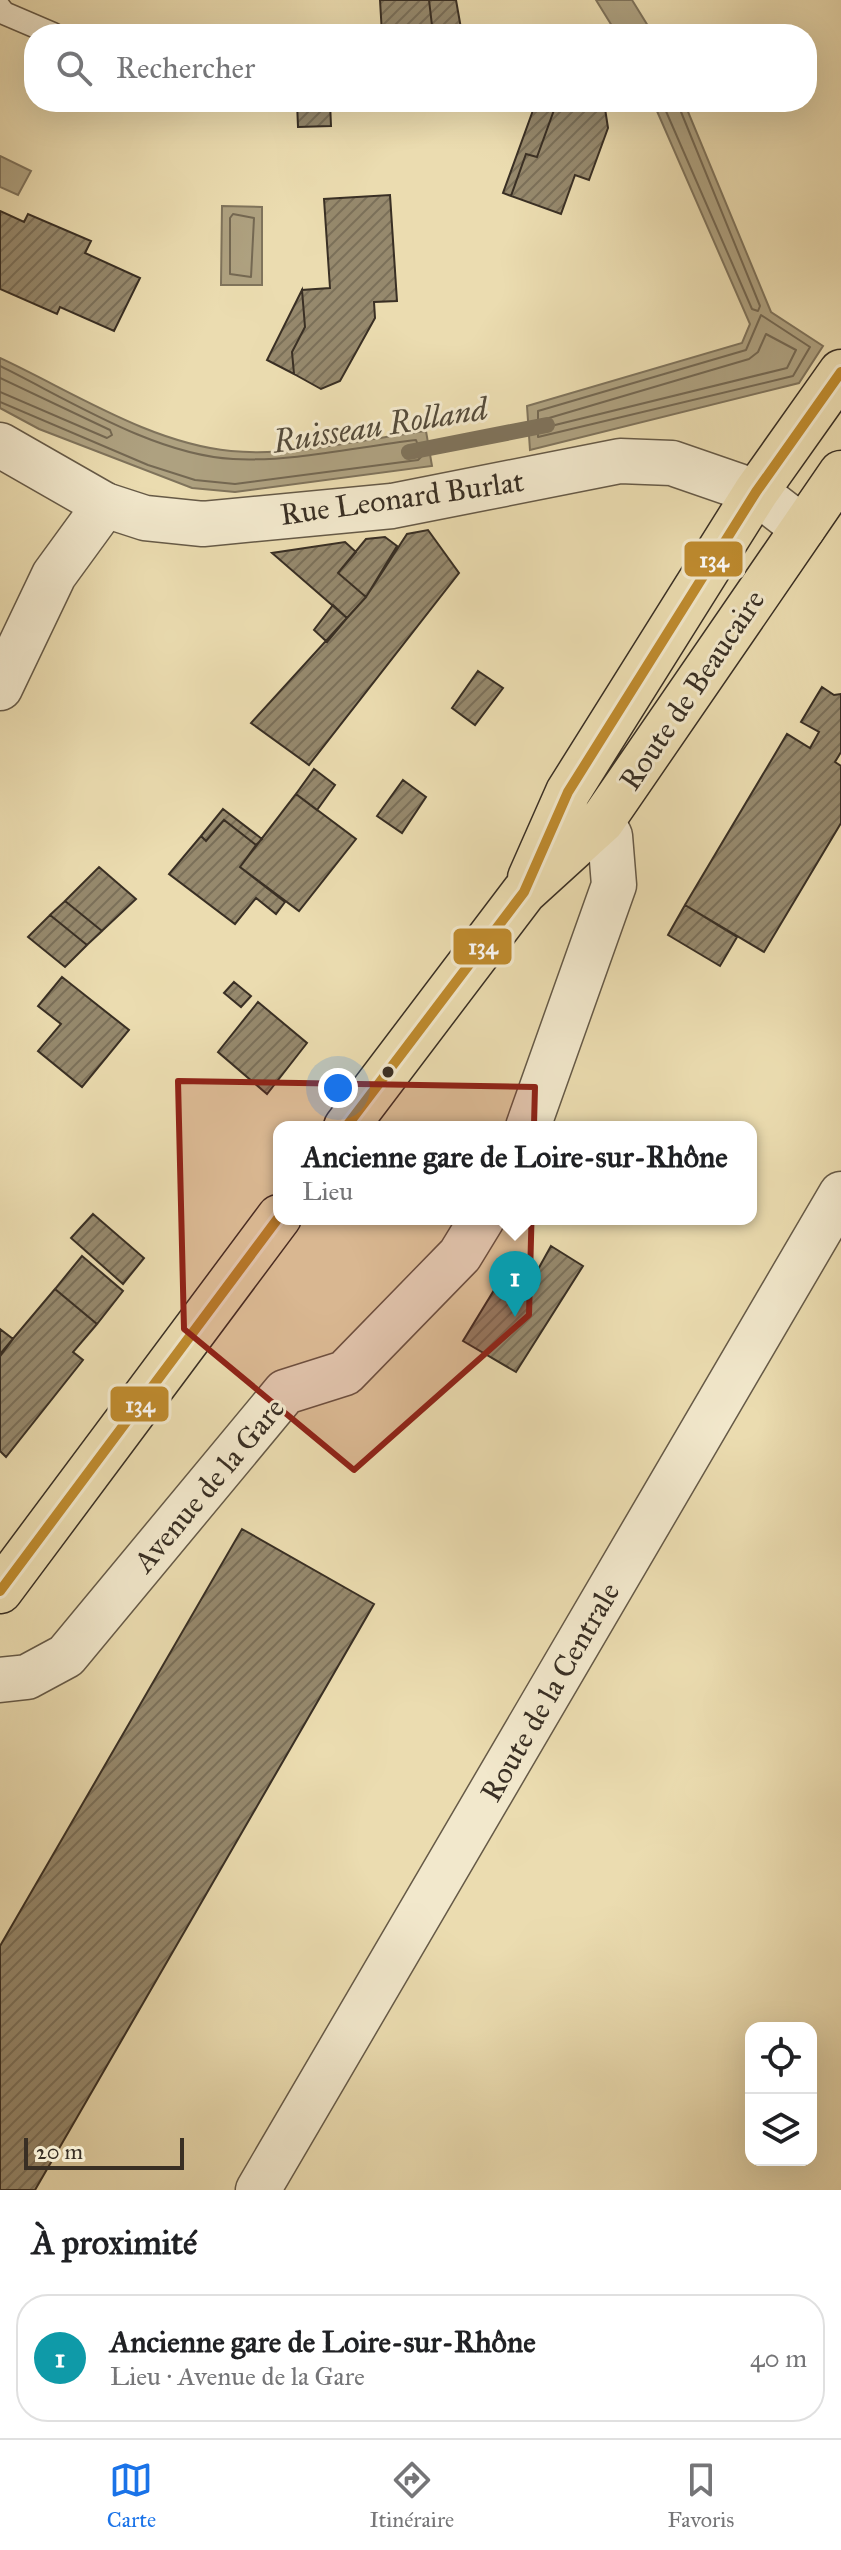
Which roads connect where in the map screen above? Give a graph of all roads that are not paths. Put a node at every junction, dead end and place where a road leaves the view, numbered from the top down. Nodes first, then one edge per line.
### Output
1 (0, 8) edge
2 (30, 24) edge
3 (841, 372) edge
4 (0, 445) edge
5 (841, 473) edge
6 (756, 492) junction
7 (105, 505) junction
8 (803, 528) junction
9 (0, 688) edge
10 (602, 821) junction
11 (524, 892) junction
12 (351, 1121) edge
13 (530, 1121) edge
14 (841, 1194) edge
15 (273, 1225) edge
16 (478, 1225) edge
17 (0, 1591) edge
18 (0, 1680) edge
19 (258, 2190) edge

1 - 2 lane
3 - 6 main road, Route de Beaucaire
4 - 7 street, Rue Leonard Burlat
5 - 8 main road, Route de Beaucaire
6 - 7 street, Rue Leonard Burlat
6 - 8 street, Rue Leonard Burlat
6 - 11 main road, Route de Beaucaire
7 - 9 street
8 - 10 main road, Route de Beaucaire
10 - 11 main road, Route de Beaucaire
10 - 13 street
11 - 12 main road, Route de Beaucaire
14 - 19 street, Route de la Centrale
15 - 17 main road
16 - 18 street, Avenue de la Gare

